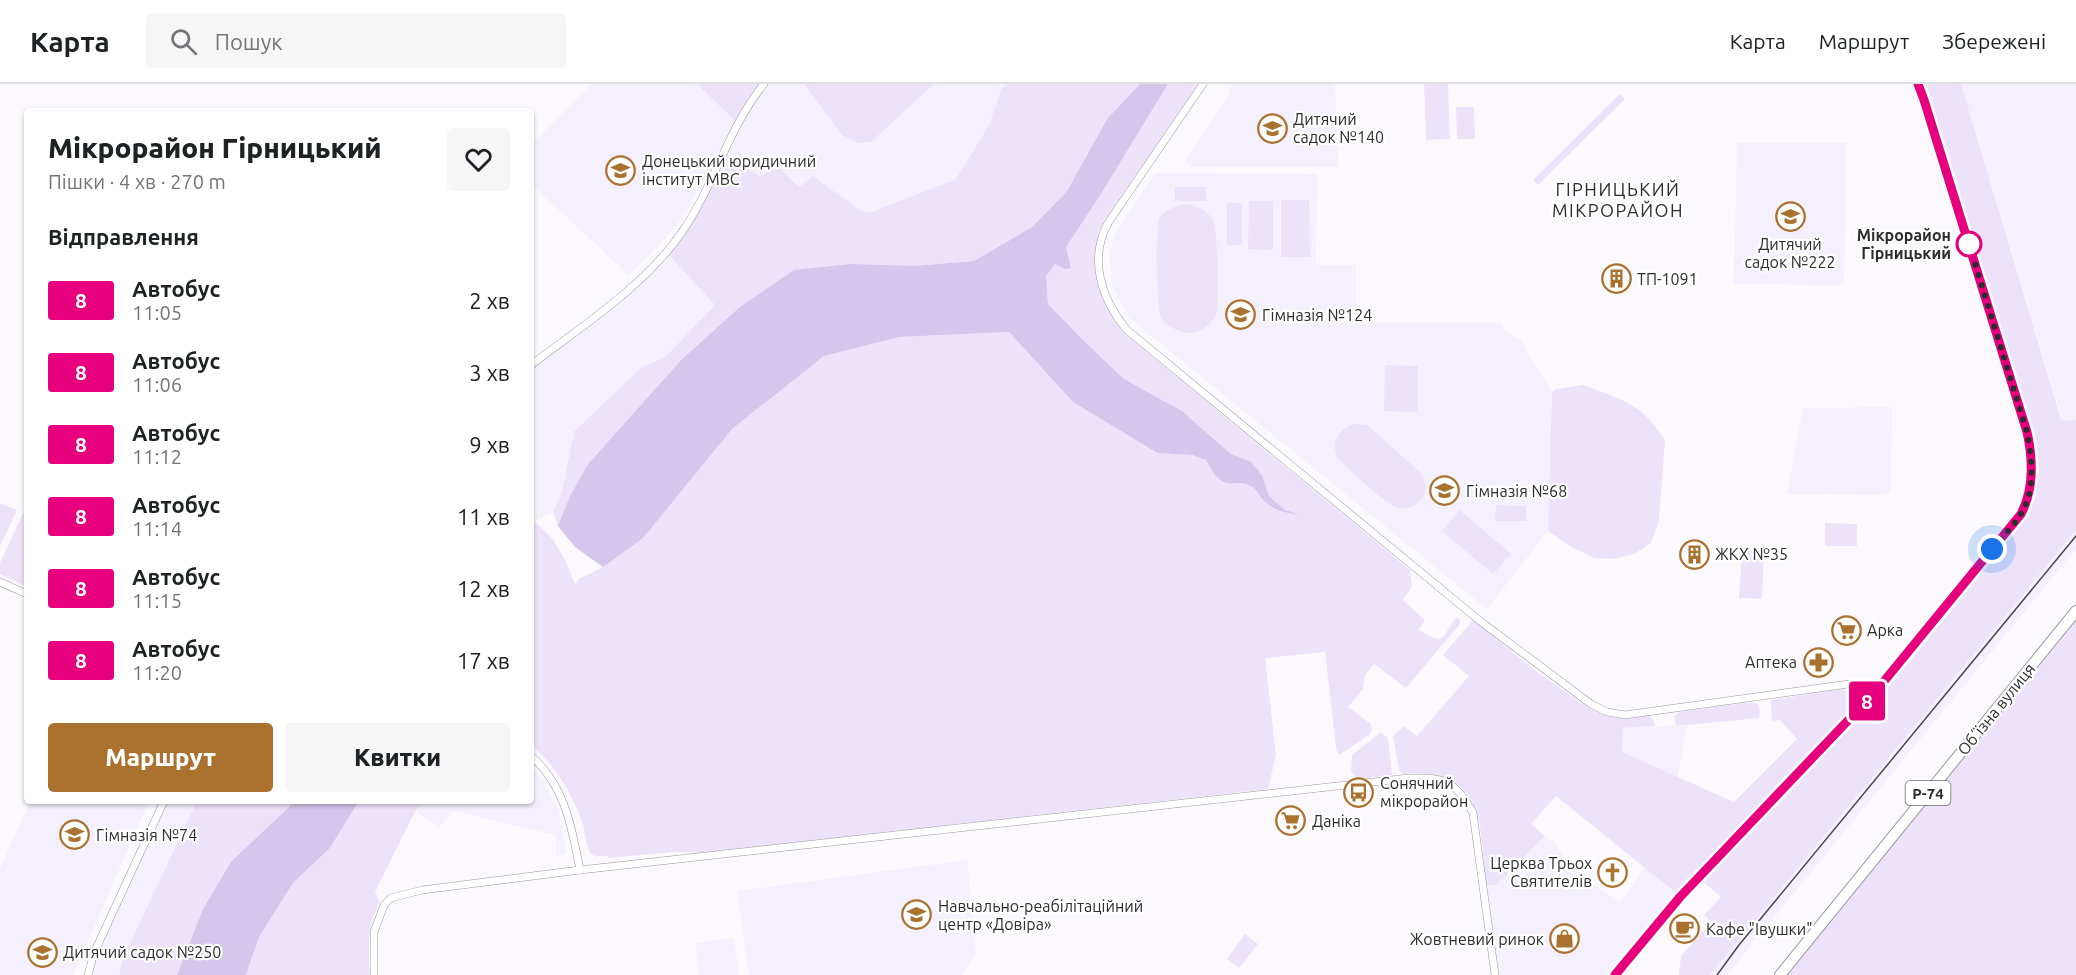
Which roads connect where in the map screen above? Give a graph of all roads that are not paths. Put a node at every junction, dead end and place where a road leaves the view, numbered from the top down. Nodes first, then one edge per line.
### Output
1 (764, 84) edge
2 (1203, 84) edge
3 (1918, 84) edge
4 (534, 363) edge
5 (0, 582) edge
6 (24, 593) edge
7 (2076, 610) edge
8 (1876, 691) junction
9 (534, 759) edge
10 (163, 804) edge
11 (579, 870) junction
12 (88, 975) edge
13 (374, 975) edge
14 (1495, 975) edge
15 (1615, 975) edge
16 (1780, 975) edge

1 - 4 street
2 - 8 street
3 - 8 street
5 - 6 street
7 - 16 main road, Обʼїзна вулиця / Р-74
8 - 15 street
9 - 11 street
10 - 12 street
11 - 13 street
11 - 14 street

